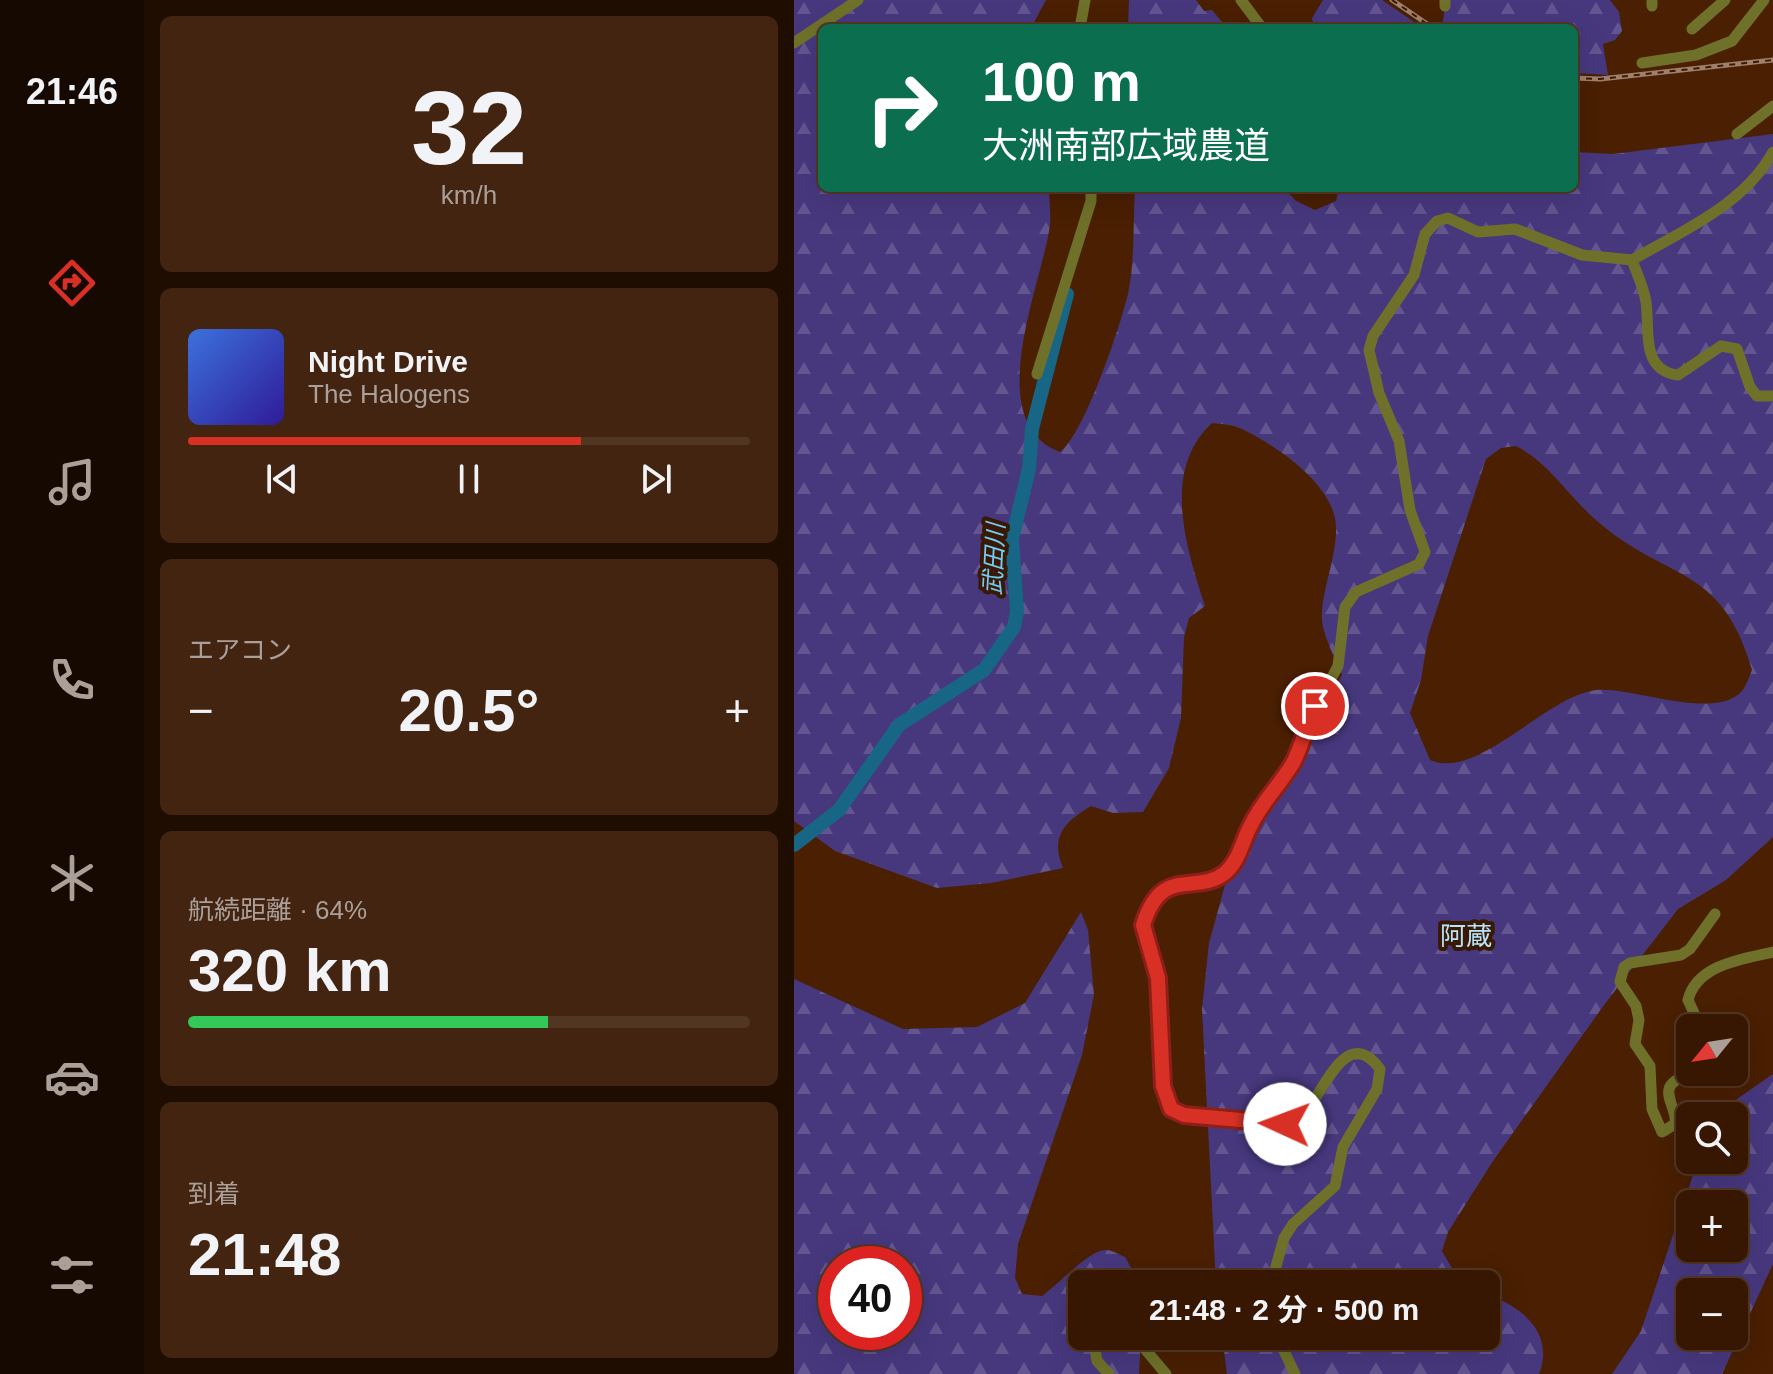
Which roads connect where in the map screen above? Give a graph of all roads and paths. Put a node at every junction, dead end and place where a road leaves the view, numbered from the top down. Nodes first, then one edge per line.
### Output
1 (858, 0) edge
2 (1085, 0) edge
3 (1241, 0) edge
4 (1725, 0) edge
5 (1764, 0) edge
6 (822, 24) edge
7 (1081, 24) edge
8 (1259, 24) edge
9 (818, 27) edge
10 (1692, 29) dead end
11 (794, 43) edge
12 (1642, 63) dead end
13 (1773, 106) edge
14 (1737, 134) dead end
15 (1773, 152) edge
16 (1091, 192) edge
17 (1632, 260) junction
18 (1037, 374) dead end
19 (1773, 396) edge
20 (1715, 914) dead end
21 (1773, 952) edge
22 (1694, 1014) edge
23 (1676, 1081) edge
24 (1275, 1270) edge
25 (1095, 1350) edge
26 (1146, 1350) edge
27 (1284, 1350) edge
28 (1109, 1374) edge
29 (1166, 1374) edge
30 (1295, 1374) edge

1 - 6 street
2 - 7 street
3 - 8 street
4 - 10 street
5 - 12 street
9 - 11 street
13 - 14 street
15 - 17 street
16 - 18 street
17 - 19 street
17 - 24 street
20 - 23 street
21 - 22 street
25 - 28 street
26 - 29 street
27 - 30 street

